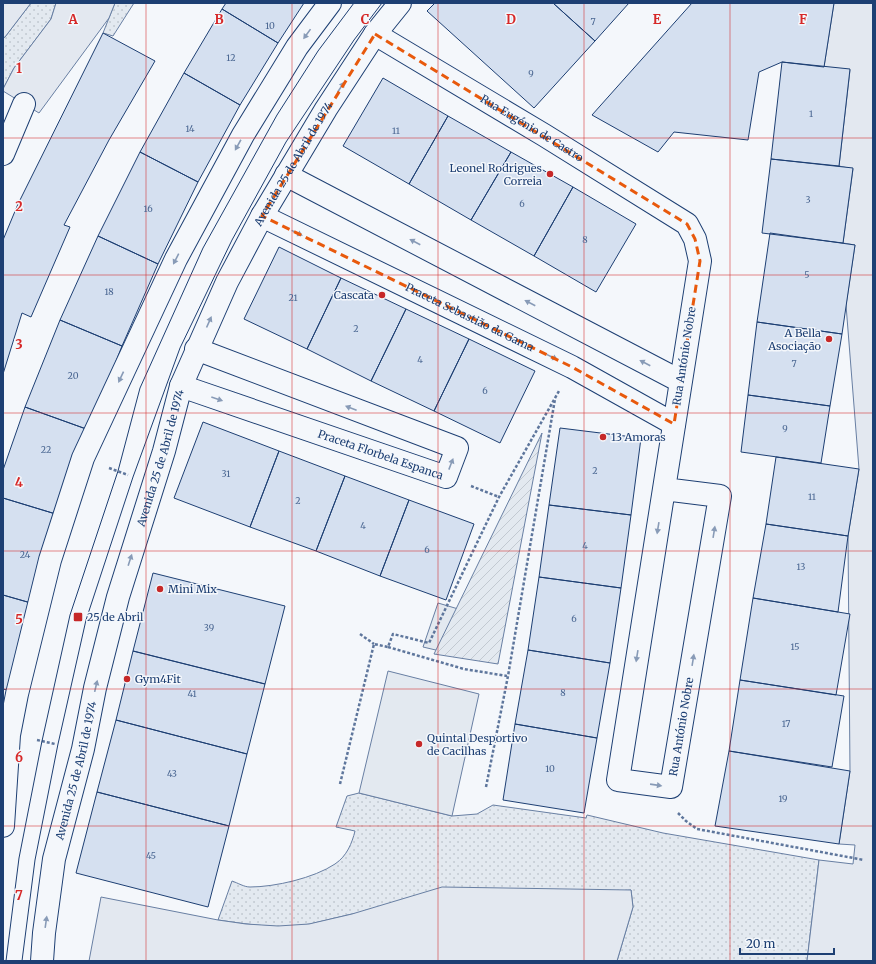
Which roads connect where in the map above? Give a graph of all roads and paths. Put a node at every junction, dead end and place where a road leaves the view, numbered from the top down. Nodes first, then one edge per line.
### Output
1 (330, 3) edge
2 (400, 3) edge
3 (375, 34) junction
4 (24, 104) dead end
5 (3, 154) edge
6 (286, 175) junction
7 (262, 216) junction
8 (687, 224) joint
9 (196, 350) junction
10 (572, 367) junction
11 (680, 381) junction
12 (181, 386) junction
13 (555, 397) junction
14 (674, 424) junction
15 (83, 458) junction
16 (153, 484) junction
17 (664, 489) junction
18 (360, 634) dead end
19 (374, 644) junction
20 (388, 647) junction
21 (508, 676) junction
22 (9, 735) junction
23 (83, 749) junction
24 (340, 784) dead end
25 (486, 787) dead end
26 (671, 787) junction
27 (4, 815) edge
28 (864, 860) dead end
29 (42, 961) edge

1 -> 15 street
2 - 3 street, Avenida 25 de Abril de 1974
6 -> 3 street, Avenida 25 de Abril de 1974
3 - 8 street, Rua Eugénio de Castro
4 - 5 street
6 - 7 street, Avenida 25 de Abril de 1974
11 -> 6 street
9 -> 7 street, Avenida 25 de Abril de 1974
7 -> 10 street, Praceta Sebastião da Gama
8 - 11 street, Rua António Nobre
9 - 12 street, Avenida 25 de Abril de 1974
12 -> 9 street, Praceta Florbela Espanca
10 - 13 path
10 - 14 street, Praceta Sebastião da Gama
11 - 14 street, Rua António Nobre
12 - 16 street, Avenida 25 de Abril de 1974
13 - 20 path
13 - 21 path
14 - 17 street, Rua António Nobre
15 - 16 path
15 - 22 street
23 -> 16 street, Avenida 25 de Abril de 1974
17 -> 26 street, Rua António Nobre
26 -> 17 street, Rua António Nobre
18 - 19 path
19 - 20 path
19 - 24 path
20 - 21 path
21 - 25 path
22 - 23 path
22 - 27 street
29 -> 23 street, Avenida 25 de Abril de 1974
26 - 28 path

